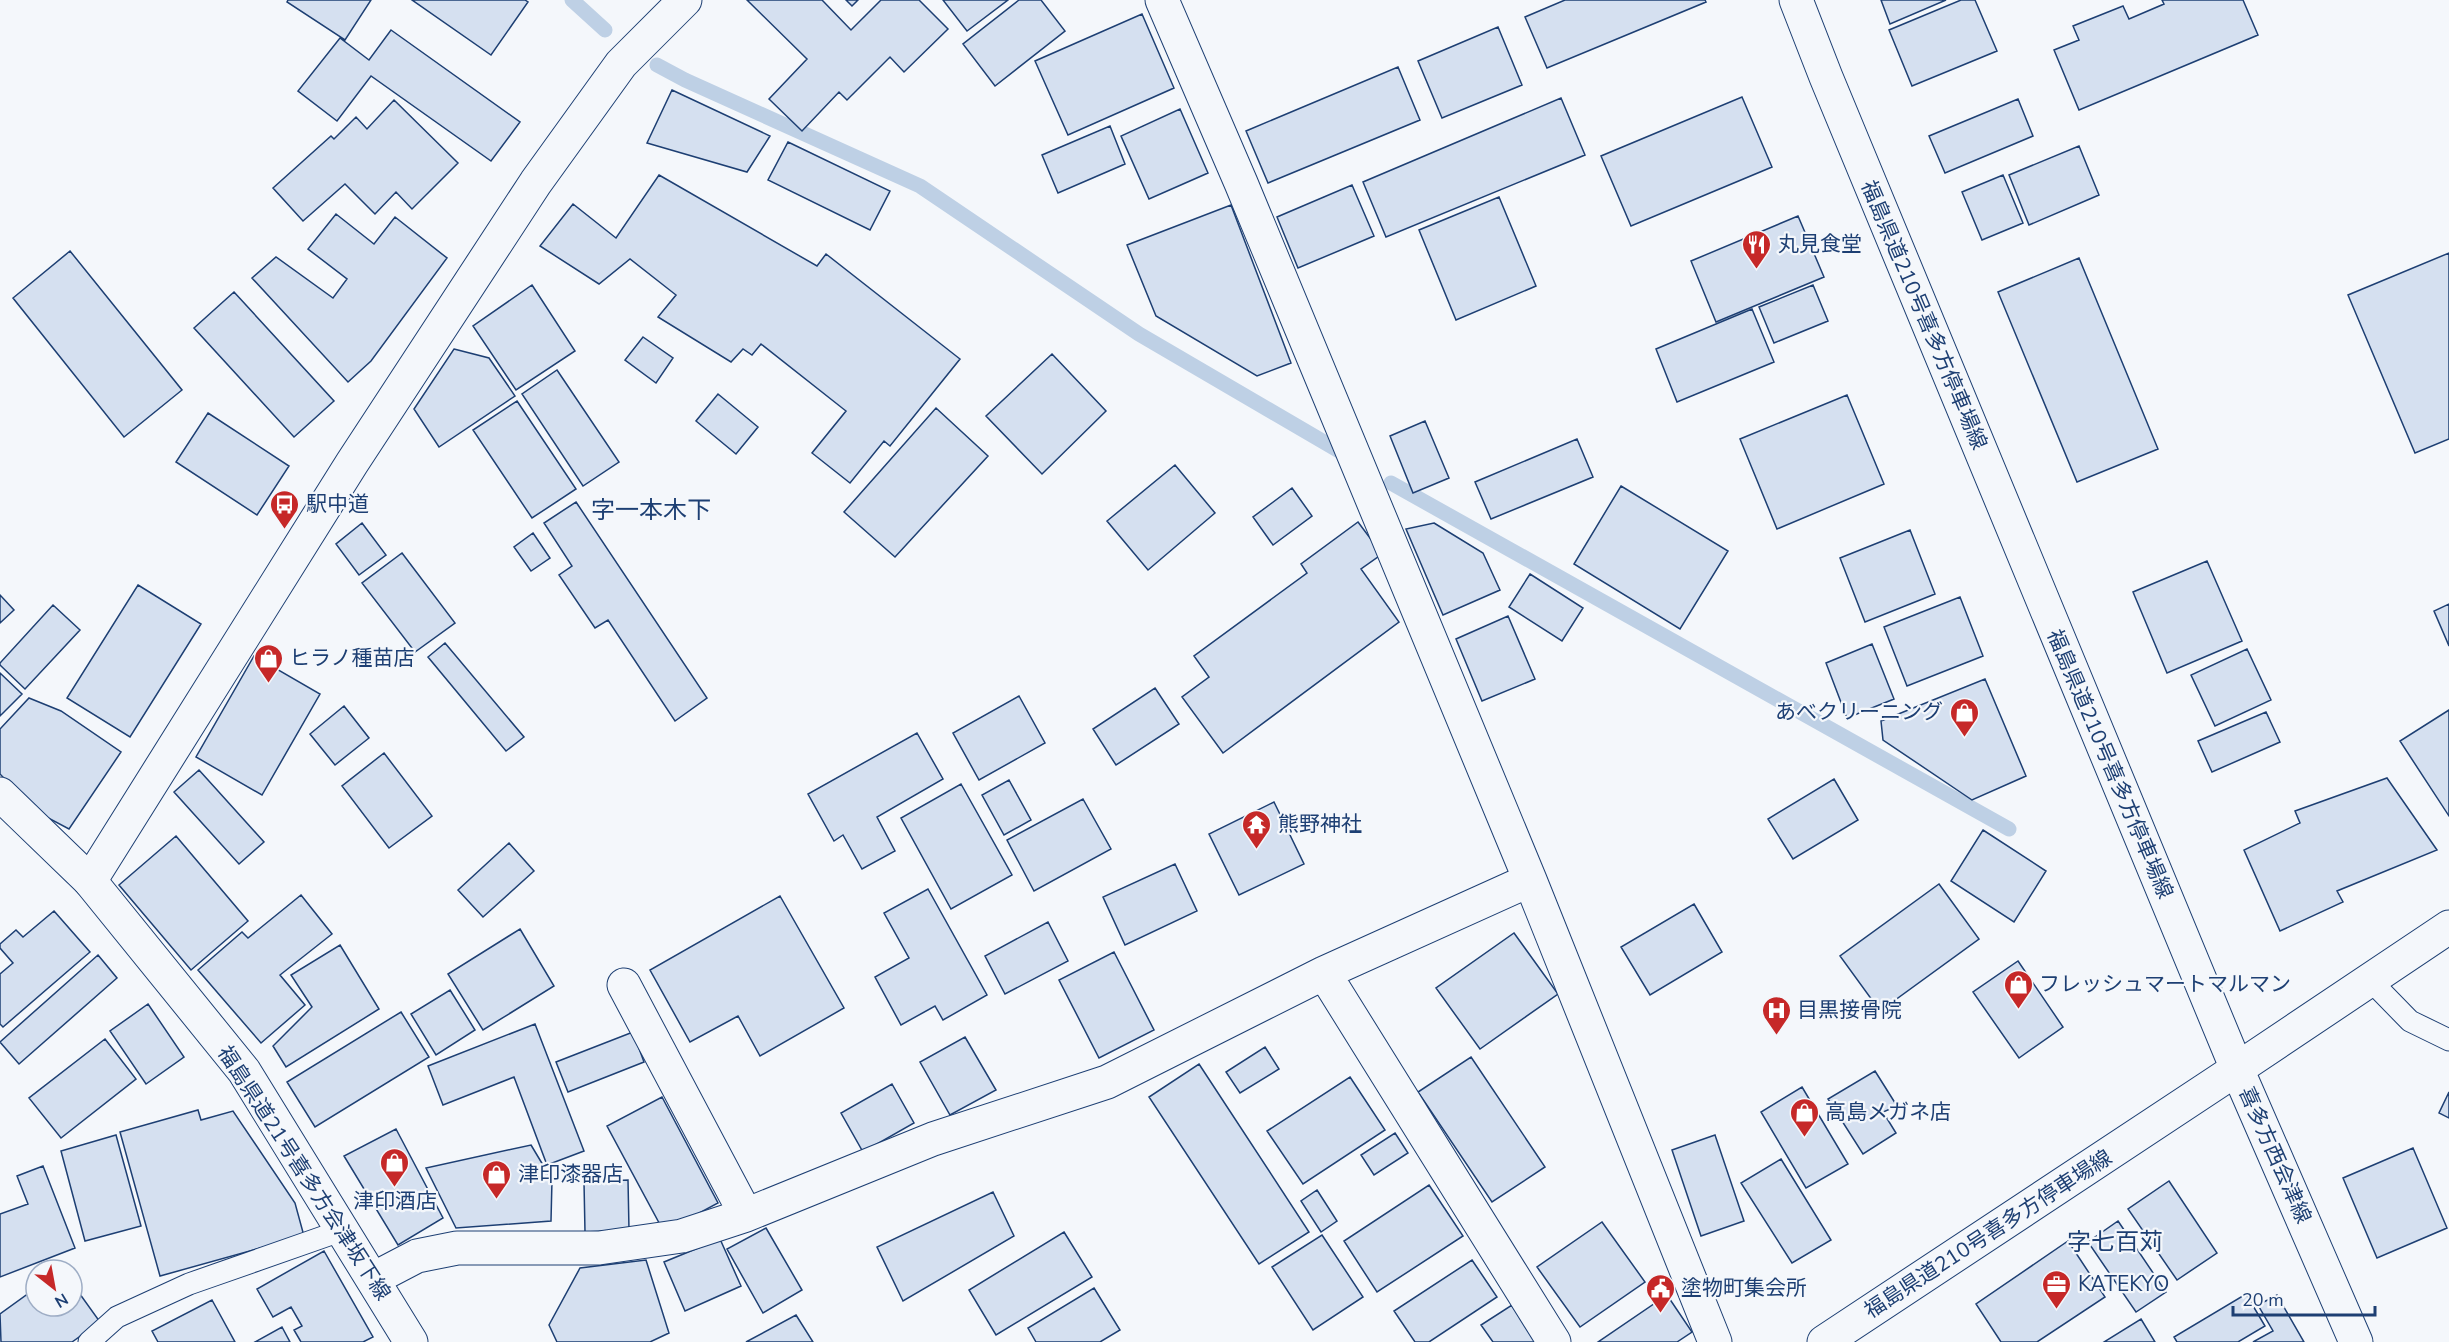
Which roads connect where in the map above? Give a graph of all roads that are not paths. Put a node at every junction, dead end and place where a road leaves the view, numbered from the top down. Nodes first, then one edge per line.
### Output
1 (685, 0) edge
2 (1162, 0) edge
3 (1796, 0) edge
4 (0, 794) edge
5 (1530, 880) junction
6 (90, 881) junction
7 (2449, 927) edge
8 (1324, 973) junction
9 (2370, 980) junction
10 (624, 985) dead end
11 (2449, 1040) edge
12 (2237, 1069) junction
13 (746, 1215) junction
14 (343, 1230) junction
15 (373, 1279) junction
16 (89, 1342) edge
17 (411, 1342) edge
18 (1554, 1342) edge
19 (1715, 1342) edge
20 (1824, 1342) edge
21 (2356, 1342) edge

1 - 6 street
2 - 5 street
3 - 12 street, 福島県道210号喜多方停車場線
4 - 6 street, 福島県道21号喜多方会津坂下線
5 - 8 street
5 - 19 street
6 - 14 street, 福島県道21号喜多方会津坂下線
7 - 9 street, 喜多方西会津線
8 - 13 street
8 - 18 street
9 - 11 lane
9 - 12 street, 喜多方西会津線
10 - 13 street
12 - 20 street, 福島県道210号喜多方停車場線
12 - 21 street, 喜多方西会津線
13 - 15 street
14 - 15 street, 福島県道21号喜多方会津坂下線
14 - 16 lane
15 - 17 street, 福島県道21号喜多方会津坂下線

